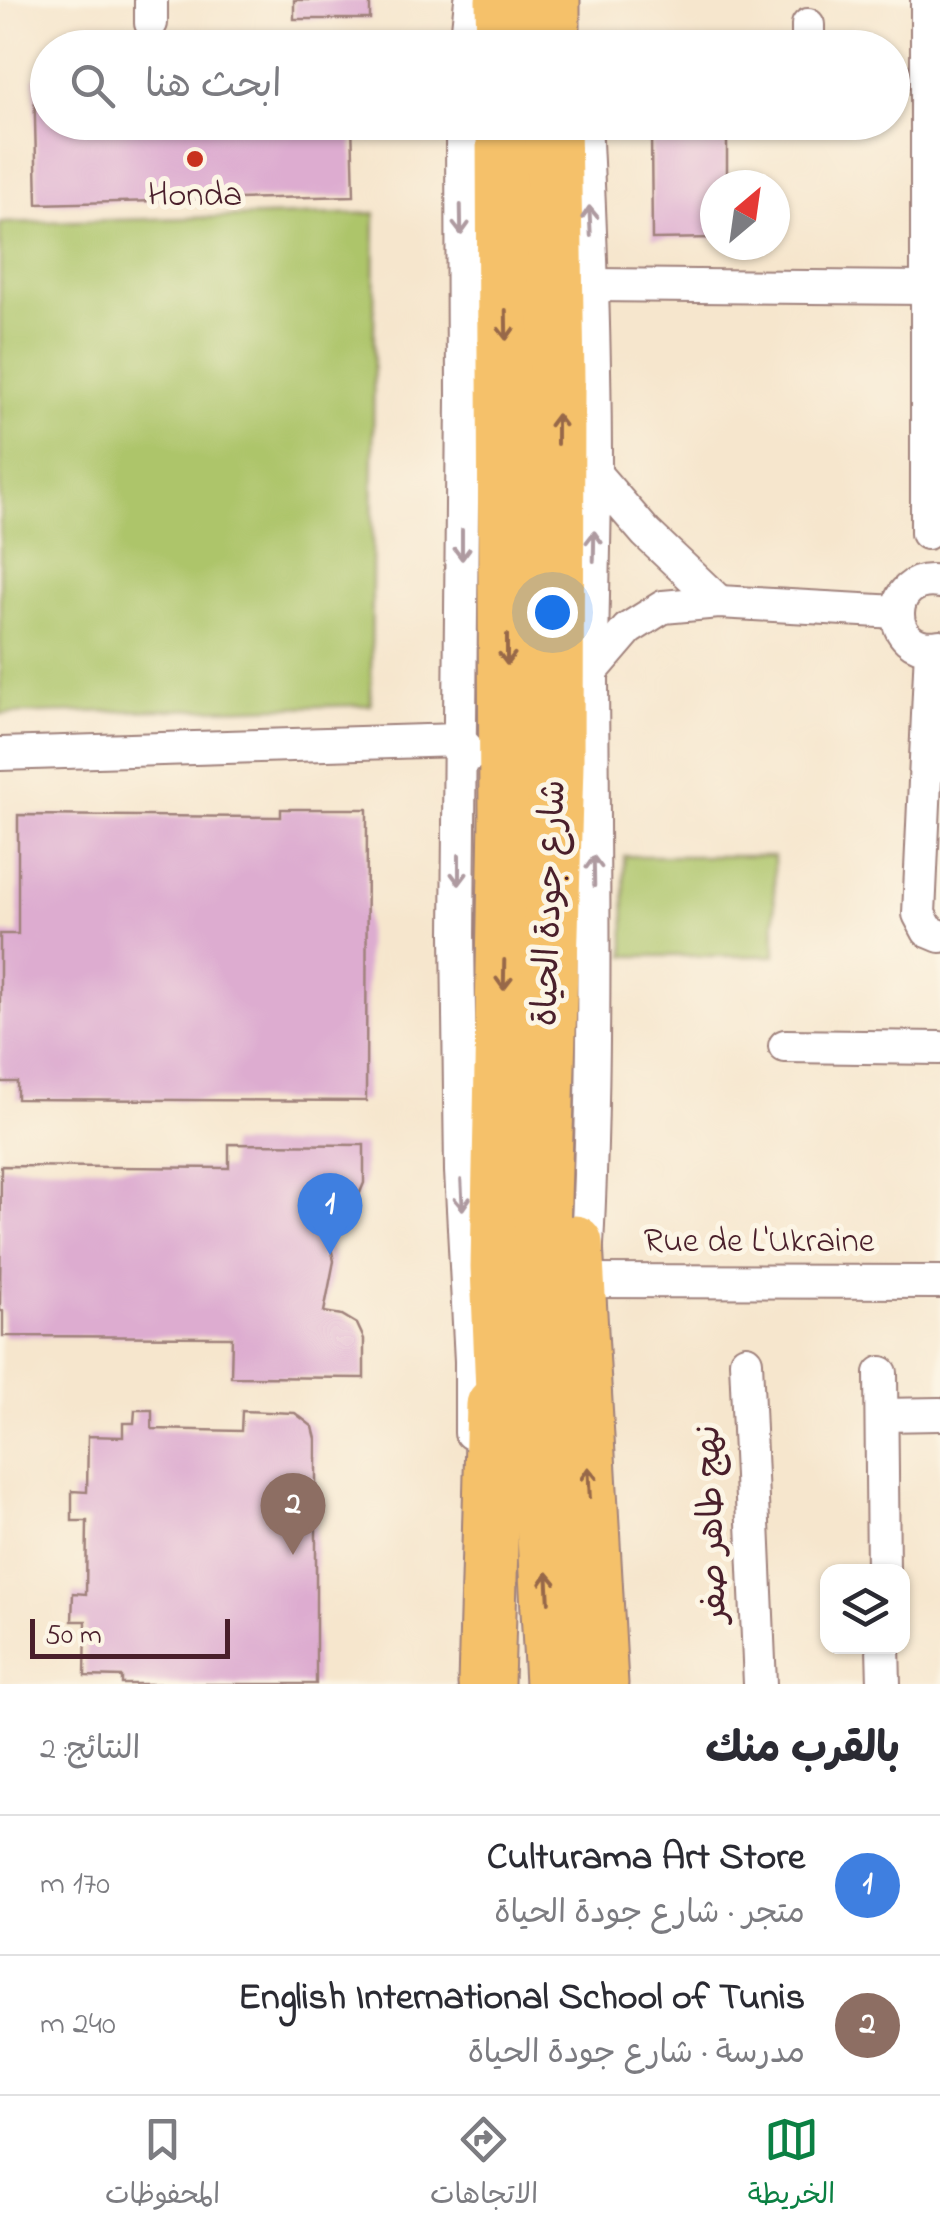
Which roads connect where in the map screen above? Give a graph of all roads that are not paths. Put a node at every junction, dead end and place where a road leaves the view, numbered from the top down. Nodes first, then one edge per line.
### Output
1 (471, 0) edge
2 (503, 0) edge
3 (552, 0) edge
4 (569, 0) edge
5 (927, 0) edge
6 (468, 30) edge
7 (504, 30) edge
8 (552, 30) edge
9 (576, 30) edge
10 (462, 140) edge
11 (504, 140) edge
12 (553, 140) edge
13 (586, 140) edge
14 (933, 194) edge
15 (593, 285) junction
16 (926, 288) junction
17 (595, 474) junction
18 (927, 533) dead end
19 (940, 582) edge
20 (719, 602) junction
21 (897, 612) junction
22 (935, 647) edge
23 (592, 671) junction
24 (459, 740) junction
25 (0, 754) edge
26 (530, 813) junction
27 (940, 936) edge
28 (784, 1046) dead end
29 (940, 1048) edge
30 (498, 1267) junction
31 (581, 1282) junction
32 (940, 1282) edge
33 (746, 1361) dead end
34 (881, 1373) dead end
35 (940, 1414) edge
36 (882, 1415) junction
37 (883, 1564) edge
38 (883, 1654) edge
39 (484, 1684) edge
40 (516, 1684) edge
41 (553, 1684) edge
42 (600, 1684) edge
43 (760, 1684) edge
44 (884, 1684) edge

1 - 6 street
2 - 7 highway
3 - 8 highway
4 - 9 street
5 - 14 street
10 -> 24 street
11 -> 26 highway, شارع جودة الحياة
26 -> 12 highway, شارع جودة الحياة
15 -> 13 street
14 - 16 street
15 - 16 street
15 - 17 street
16 - 18 street
17 - 20 street
23 -> 17 street
19 - 21 street
20 - 21 street
20 - 23 street
21 - 22 street
22 - 27 street
31 -> 23 street
24 - 25 street
24 - 26 street
24 -> 39 street
26 -> 30 highway, شارع جودة الحياة
26 - 31 highway
41 -> 26 highway, شارع جودة الحياة
28 - 29 street
30 - 39 highway
30 - 40 highway, شارع جودة الحياة
31 - 32 street, Rue de L'Ukraine
42 -> 31 highway
33 - 43 street, نهج طاهر صفر
34 - 36 street
35 - 36 street
36 - 37 street
38 - 44 street

